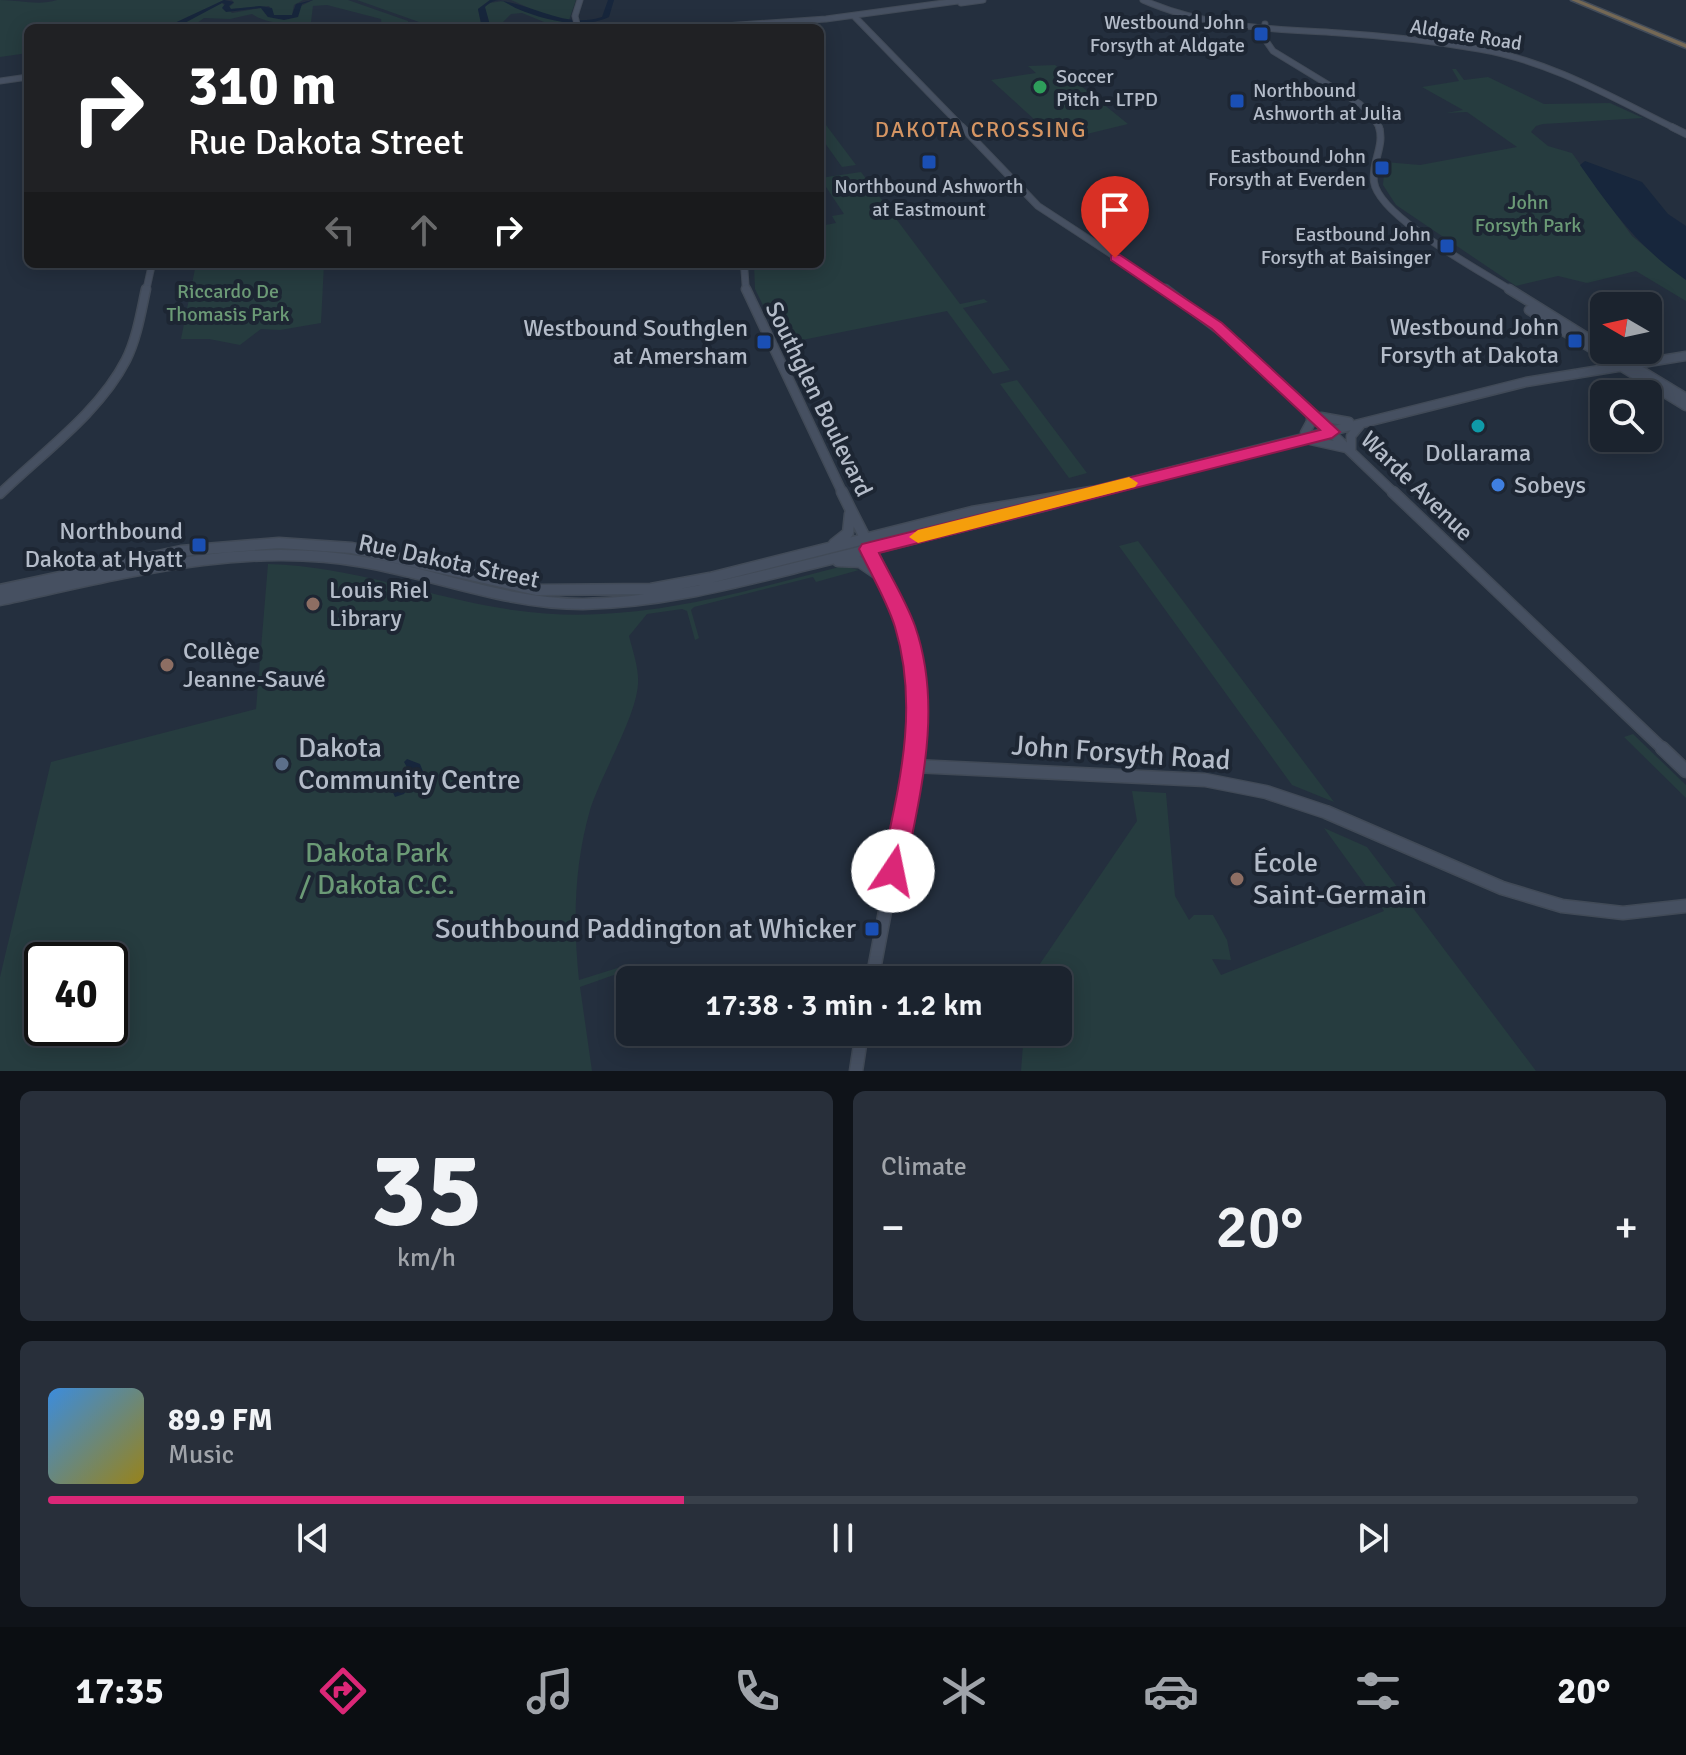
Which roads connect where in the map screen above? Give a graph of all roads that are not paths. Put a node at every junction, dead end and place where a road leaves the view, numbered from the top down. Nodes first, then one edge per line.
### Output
1 (583, 0) edge
2 (965, 0) edge
3 (983, 0) edge
4 (1143, 0) edge
5 (1150, 0) edge
6 (1574, 0) edge
7 (1582, 0) edge
8 (887, 14) junction
9 (858, 17) junction
10 (835, 21) junction
11 (579, 24) edge
12 (754, 24) edge
13 (794, 24) edge
14 (866, 25) junction
15 (1265, 26) junction
16 (1686, 44) edge
17 (24, 79) edge
18 (0, 82) edge
19 (1686, 134) edge
20 (1455, 256) junction
21 (151, 268) edge
22 (744, 268) edge
23 (1590, 339) edge
24 (1583, 343) junction
25 (1590, 347) edge
26 (1686, 356) edge
27 (1662, 358) edge
28 (1618, 364) joint
29 (1630, 364) edge
30 (1655, 364) edge
31 (1587, 370) junction
32 (1642, 380) edge
33 (1643, 380) edge
34 (1526, 382) junction
35 (1667, 386) junction
36 (1662, 391) edge
37 (1686, 398) edge
38 (1686, 406) edge
39 (1311, 412) junction
40 (1349, 422) junction
41 (1361, 424) junction
42 (1330, 430) junction
43 (1304, 436) junction
44 (1351, 450) junction
45 (0, 494) edge
46 (847, 503) junction
47 (866, 544) junction
48 (823, 555) junction
49 (884, 581) junction
50 (0, 590) edge
51 (0, 600) edge
52 (914, 766) junction
53 (1686, 771) edge
54 (1686, 906) edge
55 (875, 966) edge
56 (860, 1046) edge
57 (856, 1071) edge

1 - 11 street
2 - 9 street
3 - 8 street
4 - 15 street, Aldgate Road
5 - 15 street, Aldgate Road
6 - 16 highway
7 - 16 highway
8 - 9 street
8 - 14 street
9 - 10 street
9 - 12 street
9 - 14 street, Warde Avenue
10 - 13 street
10 - 14 street
14 - 39 street, Warde Avenue
15 - 19 street, Aldgate Road
15 - 20 street
17 - 18 street
20 - 23 street
20 - 24 street
21 - 45 street
22 - 46 street, Southglen Boulevard
24 - 25 street
24 - 31 street
26 - 27 street
28 - 31 street
28 - 33 street
29 - 35 street
30 - 35 street
31 - 32 street
31 - 34 street
34 - 40 street
34 - 41 street, Rue Dakota Street
35 - 37 street
36 - 38 street
39 - 40 street
39 - 42 street, Warde Avenue
39 - 43 street
40 - 42 street
41 - 42 street, Rue Dakota Street
41 - 44 street
42 - 43 street, Rue Dakota Street
42 - 44 street, Warde Avenue
43 - 44 street
43 - 47 street, Rue Dakota Street
44 - 53 street, Warde Avenue
46 - 47 street, Southglen Boulevard
46 - 48 street
47 - 48 street, Rue Dakota Street
47 - 49 street, Southglen Boulevard
48 - 49 street
48 - 50 street, Rue Dakota Street
48 - 51 street, Rue Dakota Street
49 - 52 street, Southglen Boulevard
52 - 54 street, John Forsyth Road
52 - 55 street, Southglen Boulevard
56 - 57 street

